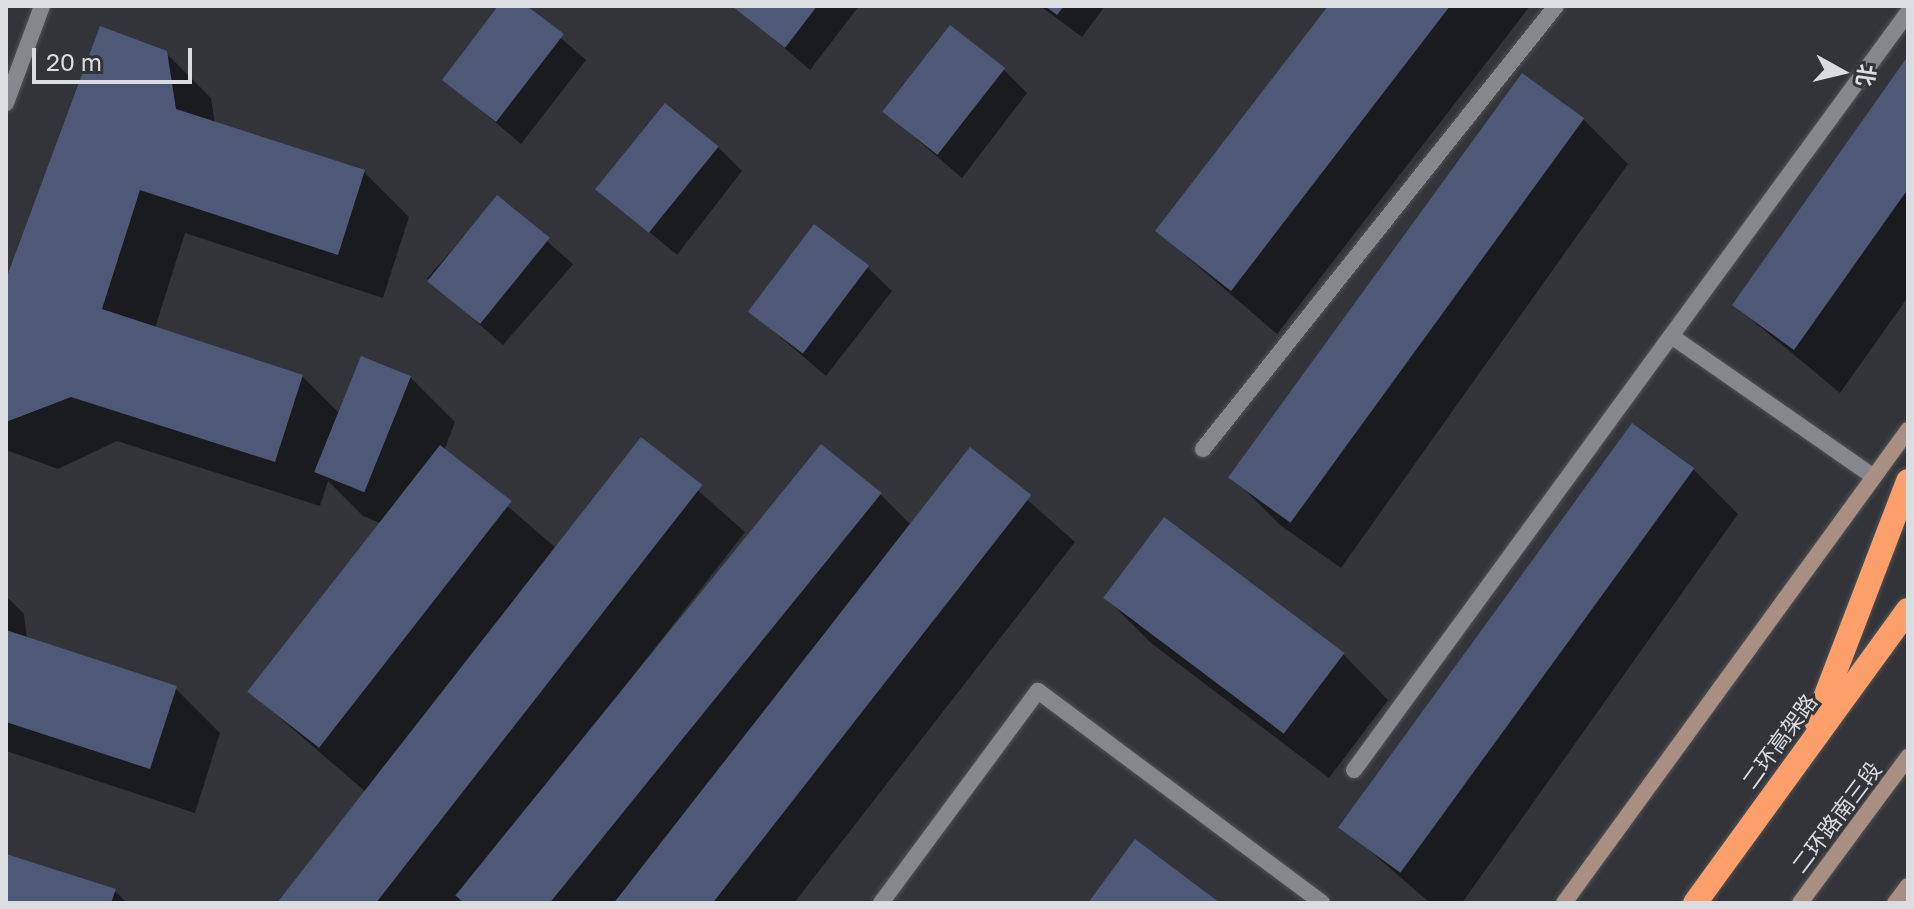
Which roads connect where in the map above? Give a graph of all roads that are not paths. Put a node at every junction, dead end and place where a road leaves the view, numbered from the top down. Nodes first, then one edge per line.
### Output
1 (42, 6) edge
2 (1556, 6) edge
3 (1908, 12) edge
4 (6, 103) edge
5 (1671, 336) junction
6 (1908, 430) edge
7 (1203, 449) dead end
8 (1874, 477) junction
9 (1908, 481) edge
10 (1908, 610) edge
11 (1808, 743) junction
12 (1908, 757) edge
13 (1354, 770) dead end
14 (1908, 886) edge
15 (881, 903) edge
16 (1322, 903) edge
17 (1564, 903) edge
18 (1695, 903) edge
19 (1800, 903) edge
20 (1895, 903) edge

1 - 4 street
2 - 7 street
3 - 5 street
5 - 8 street
5 - 13 street
6 - 8 main road
8 - 17 main road
9 - 11 highway
10 - 11 highway, 二环高架路
11 - 18 highway, 二环高架路
12 - 19 main road, 二环路南三段
14 - 20 main road
15 - 16 street

